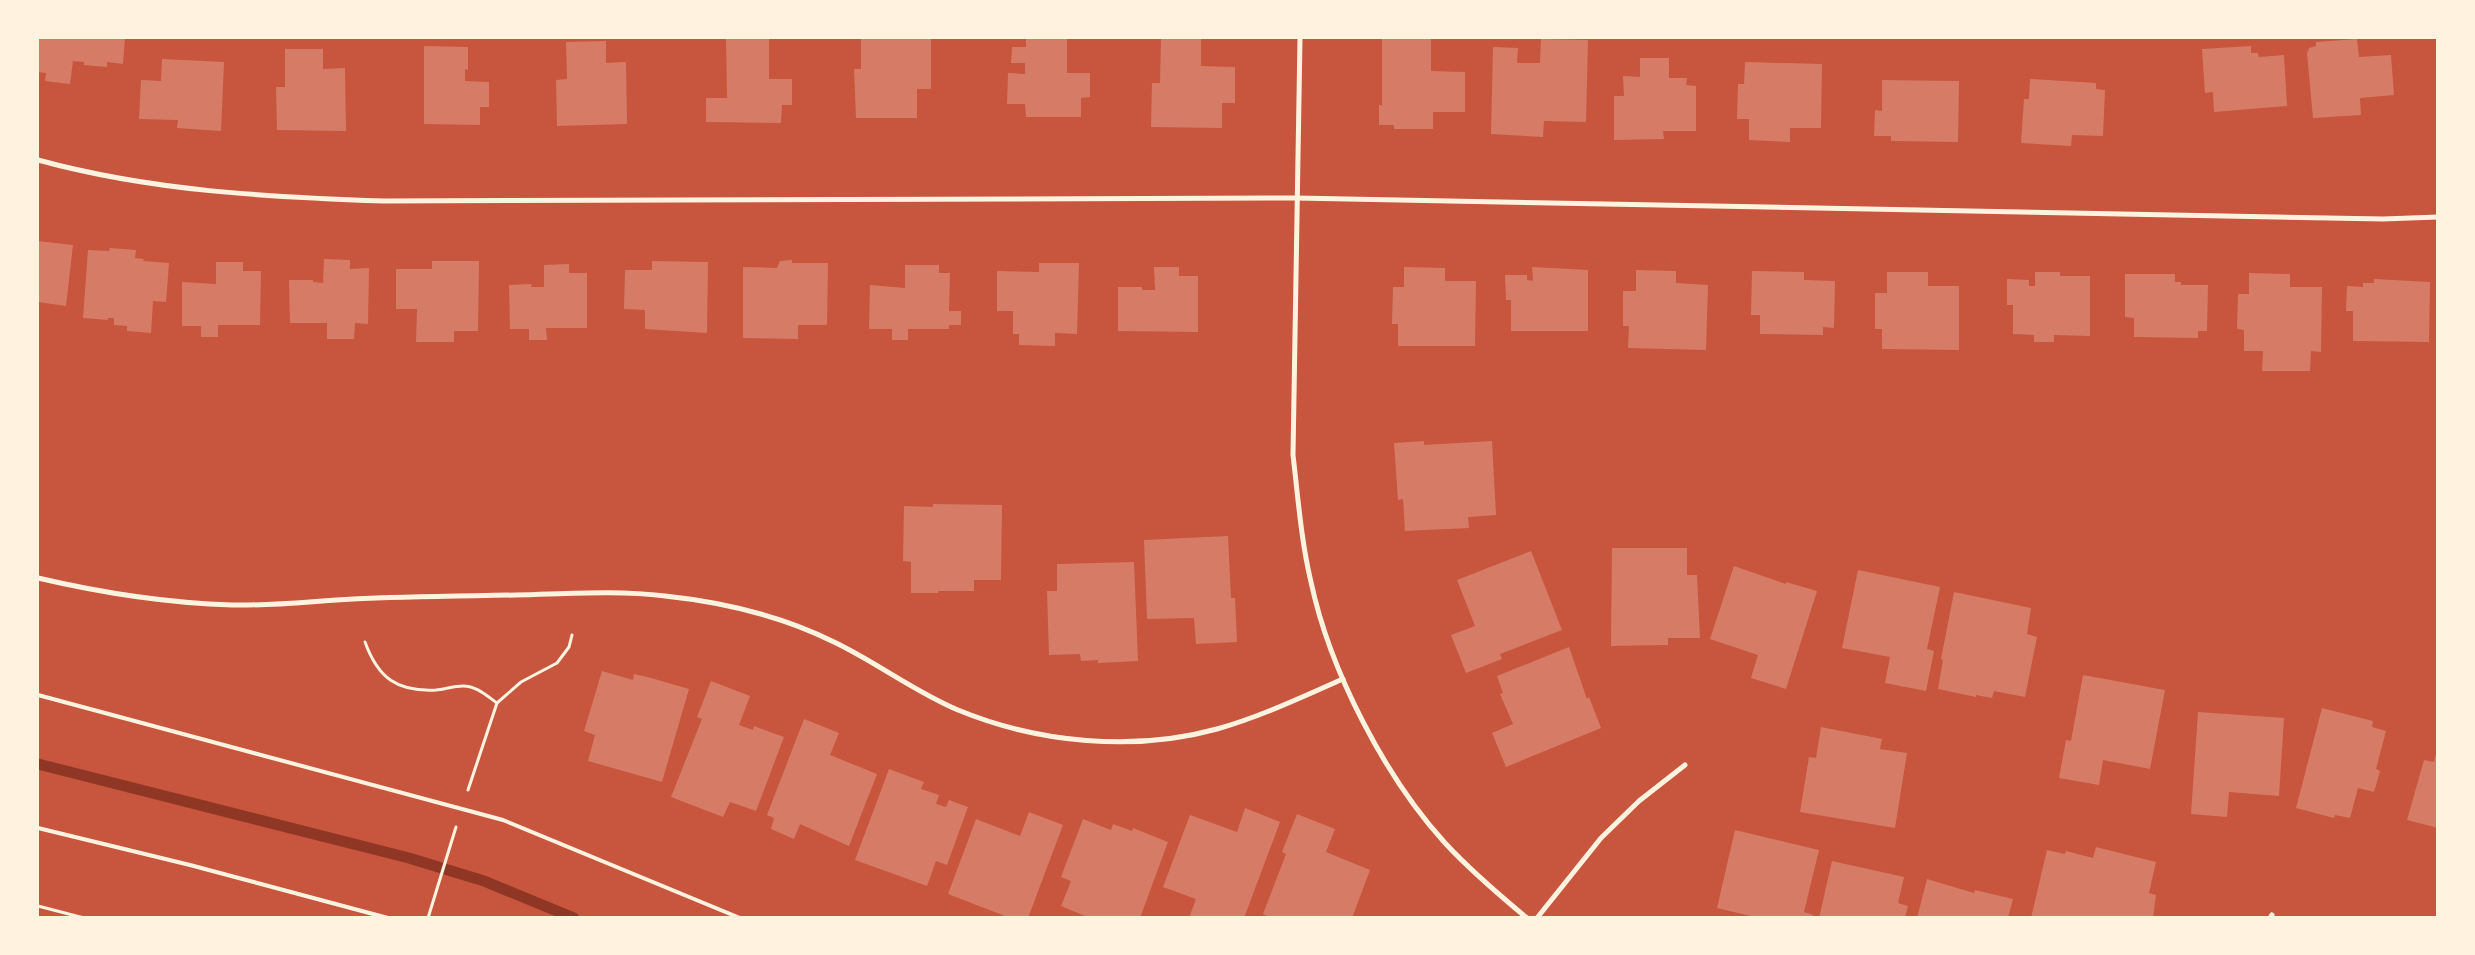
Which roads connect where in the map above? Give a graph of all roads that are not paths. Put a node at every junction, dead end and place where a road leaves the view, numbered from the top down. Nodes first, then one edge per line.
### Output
1 (1300, 38) edge
2 (38, 160) edge
3 (1296, 198) junction
4 (2438, 217) edge
5 (38, 578) edge
6 (1343, 679) junction
7 (38, 695) edge
8 (1685, 765) dead end
9 (38, 828) edge
10 (388, 918) edge
11 (740, 918) edge
12 (1526, 918) edge
13 (1537, 918) edge

1 - 3 street
2 - 3 street
3 - 4 street
3 - 6 street
5 - 6 street
6 - 12 street
7 - 11 lane
8 - 13 street
9 - 10 lane

